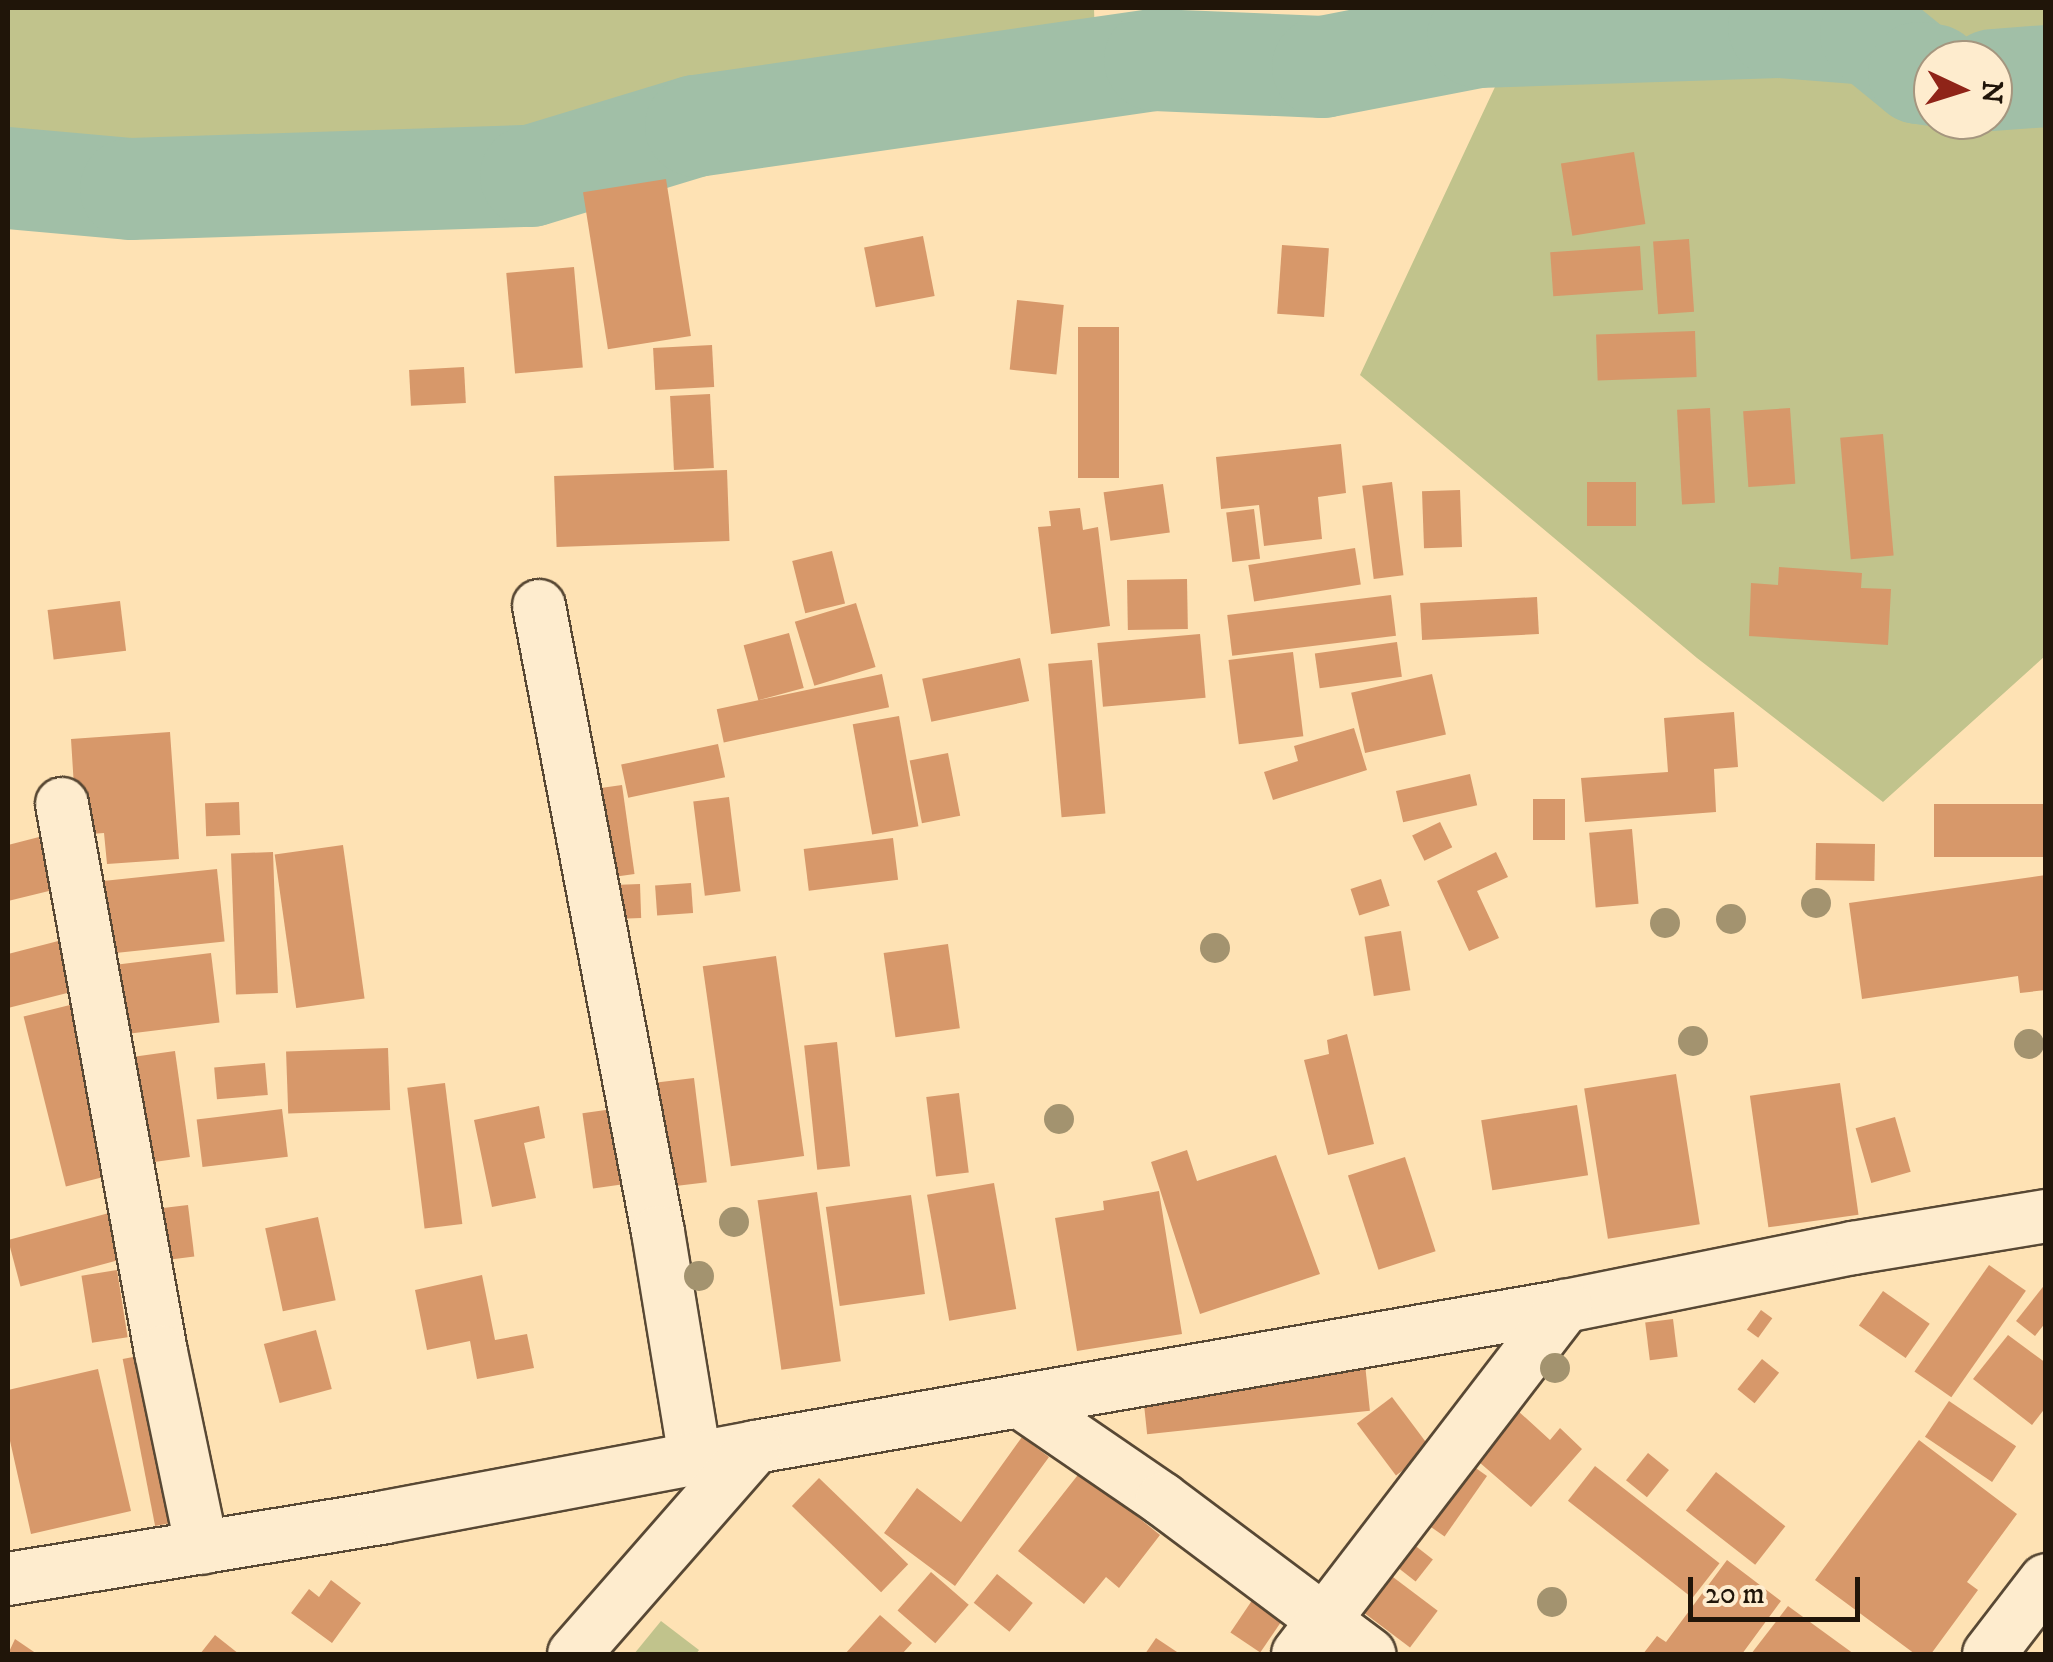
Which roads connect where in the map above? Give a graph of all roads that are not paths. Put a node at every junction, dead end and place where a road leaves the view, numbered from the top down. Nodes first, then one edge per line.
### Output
1 (539, 606) dead end
2 (62, 804) dead end
3 (2046, 1216) edge
4 (1566, 1306) junction
5 (1022, 1403) junction
6 (754, 1447) junction
7 (695, 1458) junction
8 (202, 1548) junction
9 (8, 1579) edge
10 (2046, 1580) edge
11 (1311, 1638) edge
12 (574, 1654) edge
13 (1368, 1654) edge
14 (1989, 1654) edge

1 - 7 street
2 - 8 street
3 - 4 street
4 - 5 street
4 - 11 street
5 - 6 street
5 - 11 street
6 - 7 street
6 - 12 street
7 - 8 street
8 - 9 street
10 - 14 street
11 - 13 street

